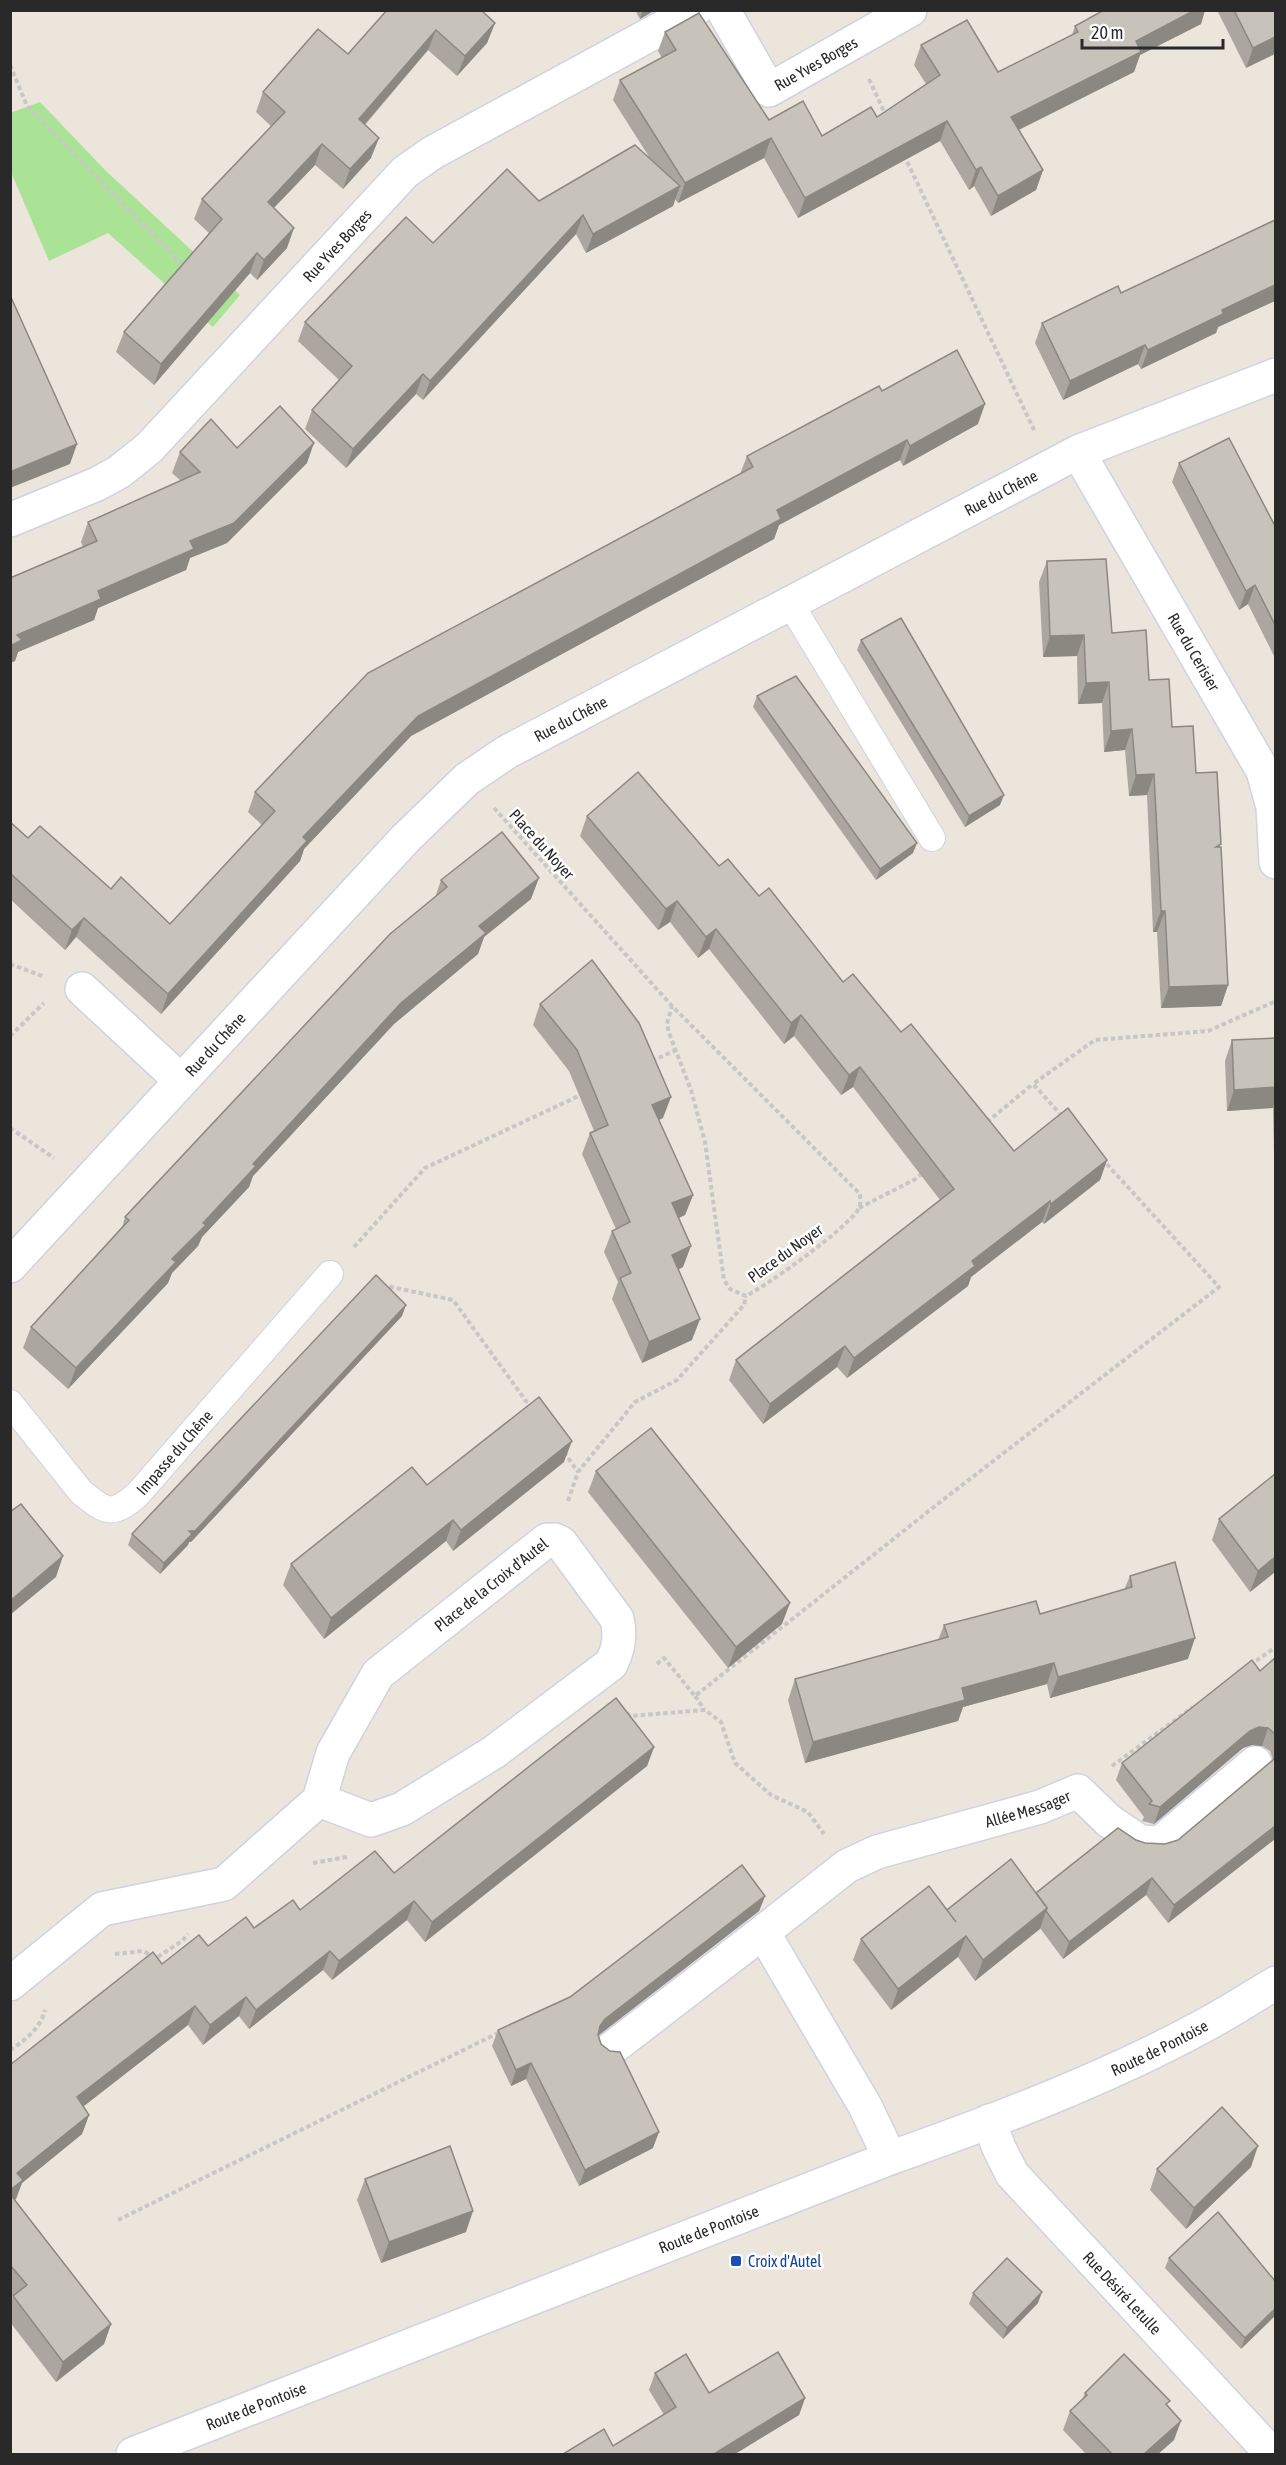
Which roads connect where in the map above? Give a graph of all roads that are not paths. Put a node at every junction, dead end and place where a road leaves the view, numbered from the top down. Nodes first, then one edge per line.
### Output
1 (695, 10) edge
2 (723, 10) edge
3 (910, 10) edge
4 (1275, 375) edge
5 (1065, 459) junction
6 (10, 520) edge
7 (790, 603) junction
8 (932, 838) dead end
9 (1275, 862) edge
10 (82, 989) dead end
11 (180, 1080) junction
12 (10, 1266) edge
13 (330, 1274) road end
14 (10, 1402) edge
15 (1255, 1763) dead end
16 (319, 1800) junction
17 (763, 1932) junction
18 (1275, 1983) edge
19 (10, 1984) edge
20 (611, 2049) edge
21 (989, 2121) junction
22 (891, 2158) junction
23 (133, 2454) edge
24 (1272, 2454) edge

1 - 6 street, Rue Yves Borges
2 - 3 street, Rue Yves Borges
4 - 5 street, Rue du Chêne
5 - 7 street, Rue du Chêne
5 - 9 street, Rue du Cerisier
7 - 8 lane
7 - 11 street, Rue du Chêne
10 - 11 street
11 - 12 street, Rue du Chêne
13 - 14 lane, Impasse du Chêne
15 - 17 street, Allée Messager
16 - 16 street, Place de la Croix d'Autel
16 - 19 street
17 - 20 street, Allée Messager
17 - 22 street
18 - 21 street, Route de Pontoise
21 - 22 street, Route de Pontoise
21 - 24 street, Rue Désiré Letulle
22 - 23 street, Route de Pontoise

